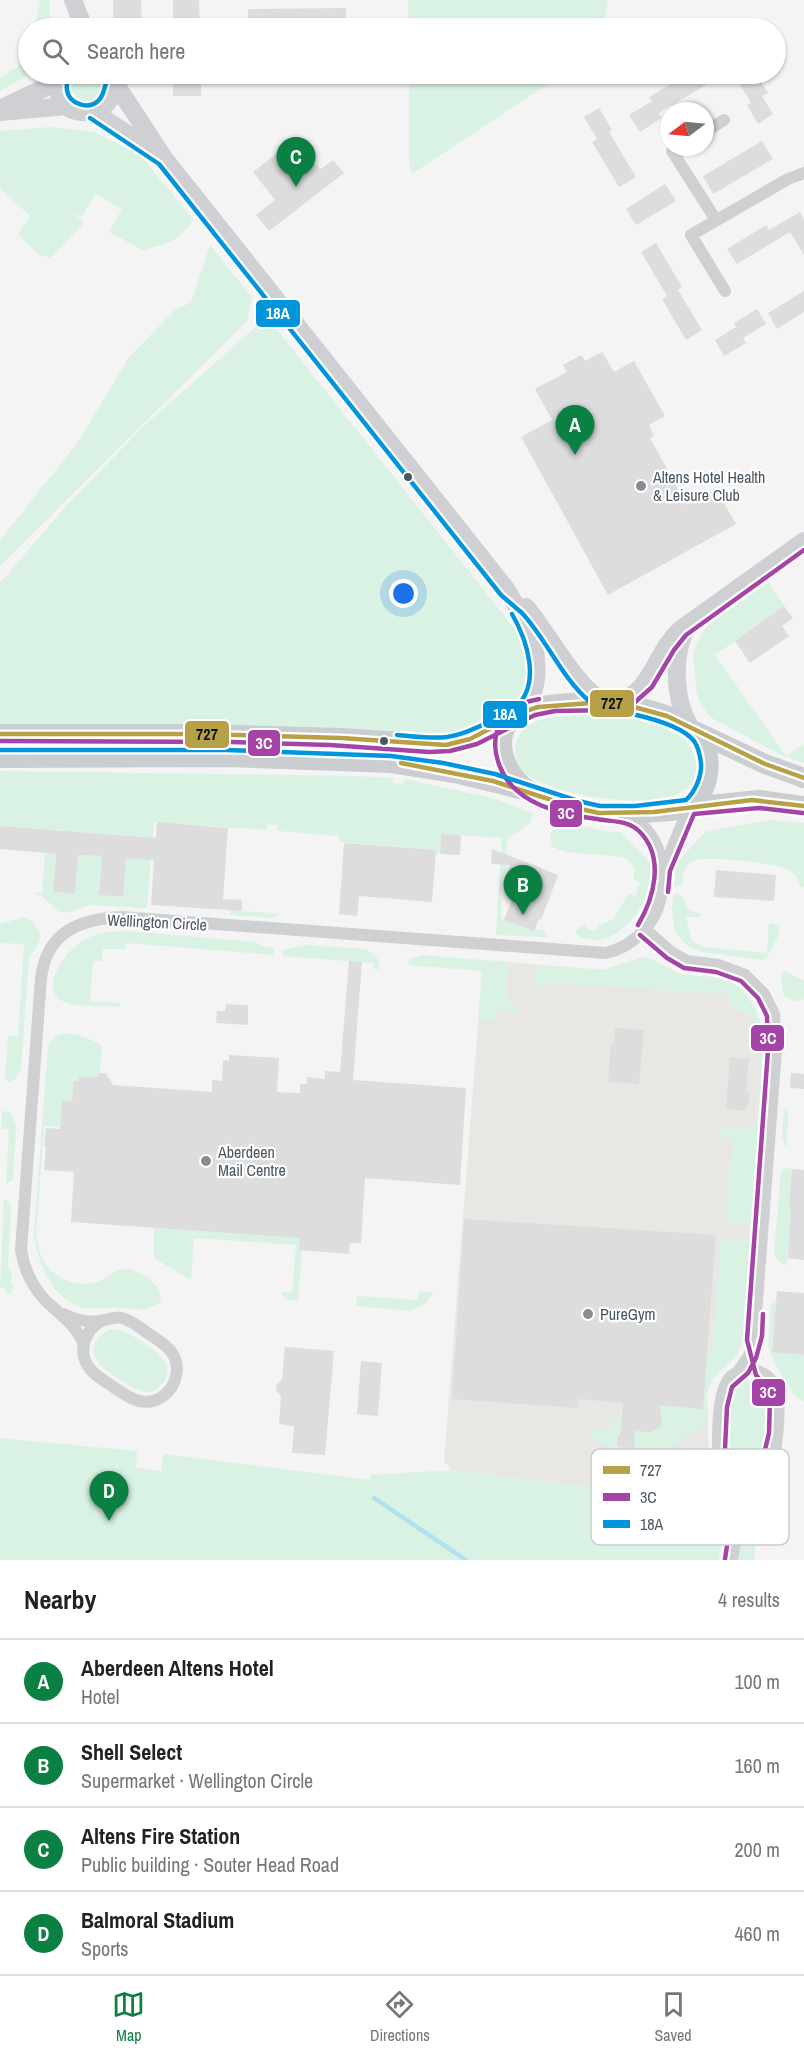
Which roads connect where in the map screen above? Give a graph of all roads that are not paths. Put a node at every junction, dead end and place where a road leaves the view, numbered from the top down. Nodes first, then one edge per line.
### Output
1 (72, 0) edge
2 (71, 18) edge
3 (80, 18) edge
4 (48, 84) edge
5 (59, 84) edge
6 (111, 84) edge
7 (116, 84) edge
8 (67, 106) junction
9 (0, 111) edge
10 (94, 112) junction
11 (724, 120) dead end
12 (714, 126) edge
13 (675, 156) edge
14 (164, 158) junction
15 (804, 173) edge
16 (716, 220) junction
17 (725, 291) dead end
18 (804, 541) edge
19 (507, 591) junction
20 (690, 622) junction
21 (610, 703) junction
22 (518, 715) junction
23 (693, 730) junction
24 (0, 734) edge
25 (0, 758) edge
26 (804, 778) edge
27 (532, 792) junction
28 (804, 806) edge
29 (689, 807) junction
30 (622, 814) junction
31 (663, 869) junction
32 (645, 929) junction
33 (60, 1312) junction
34 (101, 1321) junction
35 (754, 1340) junction
36 (84, 1345) junction
37 (737, 1373) junction
38 (765, 1375) junction
39 (718, 1449) edge
40 (774, 1449) edge
41 (734, 1545) edge
42 (732, 1560) edge

1 - 2 street
1 - 3 street
4 - 9 street
5 - 8 street
6 - 10 street
7 - 14 street
8 - 9 street
8 - 10 street
10 - 14 street
11 - 12 street
13 - 16 street
14 - 19 street
15 - 16 street
16 - 17 street
18 - 20 street
19 - 21 street
19 - 22 street
20 - 21 street
20 - 23 street
21 - 22 main road
21 - 23 main road
22 - 24 main road
22 - 27 main road
23 - 26 main road
23 - 29 main road
25 - 27 main road
27 - 30 main road
28 - 29 main road
29 - 30 main road
29 - 31 street, Wellington Circle
30 - 31 street, Wellington Circle
31 - 32 street, Wellington Circle
32 - 33 street, Wellington Circle
32 - 35 street
33 - 34 street, Wellington Circle
33 - 36 street, Wellington Circle
34 - 36 street
34 - 36 street
35 - 37 street
35 - 38 street
37 - 38 street
37 - 39 street
38 - 40 street
41 - 42 street

